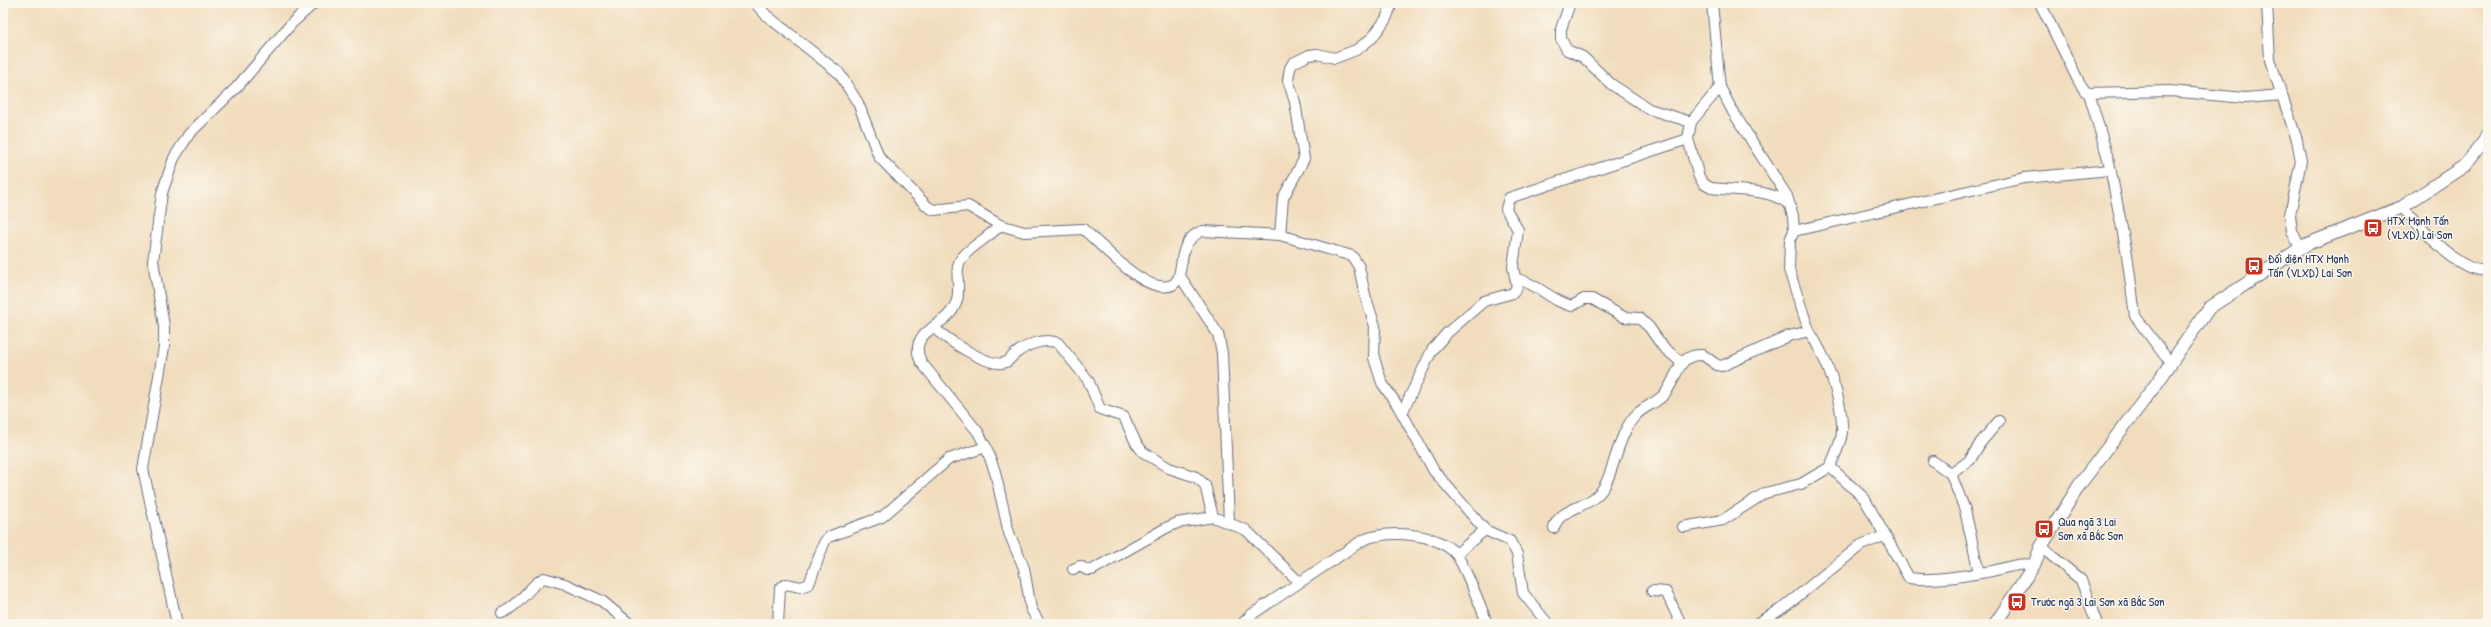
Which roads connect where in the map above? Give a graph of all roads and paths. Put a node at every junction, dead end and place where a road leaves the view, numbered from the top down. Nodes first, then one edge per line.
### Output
1 (314, 3) edge
2 (755, 3) edge
3 (1392, 3) edge
4 (1570, 3) edge
5 (1712, 3) edge
6 (2040, 3) edge
7 (2267, 3) edge
8 (1720, 87) junction
9 (2090, 93) junction
10 (2282, 95) junction
11 (1691, 122) junction
12 (2488, 135) edge
13 (1688, 139) junction
14 (2110, 170) junction
15 (1789, 204) junction
16 (2402, 207) junction
17 (1000, 225) junction
18 (1794, 231) junction
19 (1280, 235) junction
20 (2300, 248) junction
21 (2488, 270) edge
22 (1180, 276) junction
23 (1516, 278) junction
24 (933, 327) junction
25 (1808, 331) junction
26 (1681, 362) junction
27 (2170, 364) junction
28 (1402, 413) junction
29 (2000, 421) dead end
30 (986, 447) junction
31 (1933, 461) dead end
32 (1830, 467) junction
33 (1951, 474) junction
34 (1213, 517) junction
35 (1229, 522) junction
36 (1683, 527) dead end
37 (1554, 528) dead end
38 (1485, 530) junction
39 (1884, 536) junction
40 (2041, 547) junction
41 (1456, 554) junction
42 (2034, 564) junction
43 (1073, 569) dead end
44 (1980, 573) junction
45 (1299, 582) junction
46 (1652, 591) dead end
47 (502, 613) dead end
48 (177, 624) edge
49 (630, 624) edge
50 (778, 624) edge
51 (1040, 624) edge
52 (1242, 624) edge
53 (1487, 624) edge
54 (1548, 624) edge
55 (1681, 624) edge
56 (1756, 624) edge
57 (1995, 624) edge
58 (2097, 624) edge

1 - 48 street
2 - 17 street
3 - 19 street
4 - 11 street
5 - 8 street
6 - 9 street
7 - 10 street
8 - 11 street
8 - 15 street
9 - 10 street
9 - 14 street
10 - 20 street
11 - 13 street
12 - 16 street
13 - 15 street
13 - 23 street
14 - 18 street
14 - 27 street
15 - 18 street
16 - 20 street
16 - 21 street
17 - 22 street
17 - 24 street
18 - 25 street
19 - 22 street
19 - 28 street
20 - 27 street
22 - 35 street
23 - 26 street
23 - 28 street
24 - 30 street
24 - 34 street
25 - 26 street
25 - 32 street
26 - 37 street
27 - 40 street
28 - 38 street
29 - 33 street
30 - 50 street
30 - 51 street
31 - 33 street
32 - 36 street
32 - 39 street
33 - 44 street
34 - 35 street
34 - 43 street
35 - 45 street
38 - 41 street
38 - 54 street
39 - 44 street
39 - 56 street
40 - 42 street
40 - 58 street
41 - 45 street
41 - 53 street
42 - 44 street
42 - 57 street
45 - 52 street
46 - 55 street
47 - 49 street

